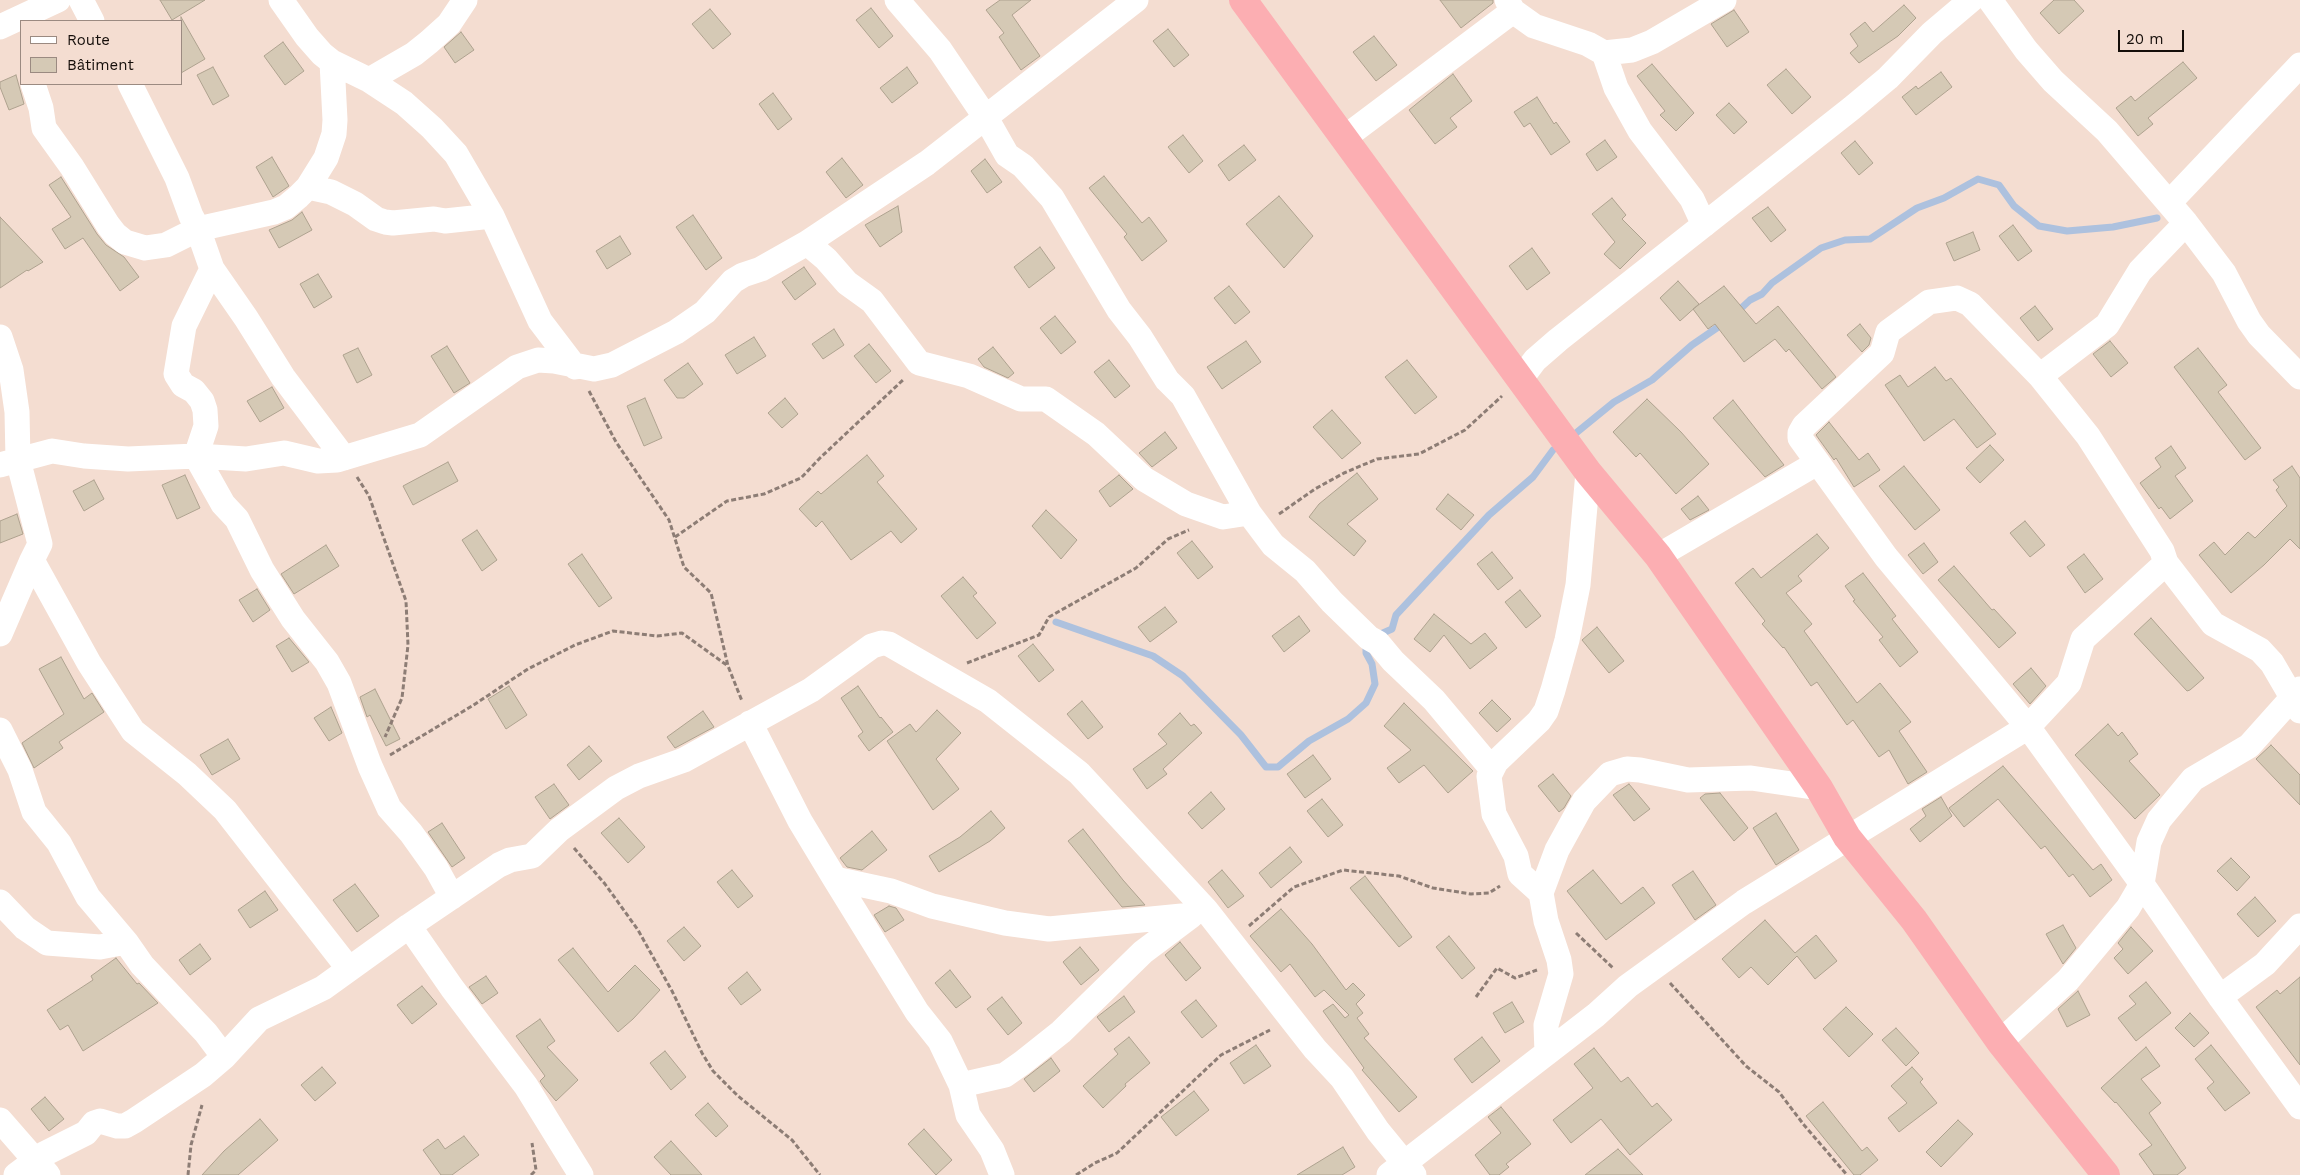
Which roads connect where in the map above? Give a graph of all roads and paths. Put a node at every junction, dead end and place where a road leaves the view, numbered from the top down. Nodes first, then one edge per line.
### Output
1 (58, 0) edge
2 (81, 0) edge
3 (281, 0) edge
4 (465, 0) edge
5 (897, 0) edge
6 (1136, 0) edge
7 (1243, 0) edge
8 (1724, 0) edge
9 (1971, 0) edge
10 (1990, 0) edge
11 (1510, 5) edge
12 (13, 20) edge
13 (91, 20) edge
14 (1604, 54) junction
15 (332, 62) junction
16 (2300, 65) edge
17 (369, 80) junction
18 (34, 85) edge
19 (130, 85) edge
20 (986, 118) junction
21 (1344, 138) junction
22 (308, 187) junction
23 (2169, 203) junction
24 (492, 216) junction
25 (2186, 223) junction
26 (1704, 226) junction
27 (198, 230) junction
28 (807, 243) junction
29 (212, 269) junction
30 (0, 337) edge
31 (919, 363) junction
32 (576, 367) junction
33 (2040, 376) junction
34 (2300, 377) edge
35 (1520, 380) junction
36 (196, 456) junction
37 (344, 458) junction
38 (9, 462) edge
39 (1818, 463) junction
40 (1588, 472) junction
41 (1249, 513) junction
42 (1223, 517) junction
43 (675, 537) junction
44 (1658, 556) junction
45 (32, 560) junction
46 (2166, 563) junction
47 (0, 634) edge
48 (728, 666) junction
49 (938, 673) junction
50 (2298, 700) edge
51 (750, 723) junction
52 (2028, 727) junction
53 (0, 730) edge
54 (373, 765) junction
55 (1491, 768) junction
56 (1819, 788) junction
57 (560, 830) junction
58 (1848, 837) junction
59 (1520, 874) junction
60 (835, 879) junction
61 (2142, 884) junction
62 (1541, 892) junction
63 (452, 897) junction
64 (0, 902) edge
65 (1199, 913) junction
66 (409, 926) junction
67 (2300, 926) edge
68 (1574, 930) dead end
69 (126, 942) junction
70 (1231, 942) junction
71 (1653, 967) junction
72 (348, 969) junction
73 (1561, 974) junction
74 (1628, 986) junction
75 (1476, 997) dead end
76 (2220, 997) junction
77 (1291, 1018) junction
78 (2000, 1042) junction
79 (1547, 1053) junction
80 (224, 1058) junction
81 (961, 1086) junction
82 (204, 1103) dead end
83 (2300, 1107) edge
84 (0, 1120) edge
85 (33, 1170) edge
86 (536, 1170) dead end
87 (1402, 1171) edge
88 (188, 1175) edge
89 (531, 1175) edge
90 (581, 1175) edge
91 (820, 1175) edge
92 (1002, 1175) edge
93 (1076, 1175) edge
94 (1847, 1175) edge
95 (2106, 1175) edge

1 - 12 street
2 - 13 street
3 - 15 street
4 - 17 street
5 - 20 street
6 - 20 street
7 - 21 highway
8 - 14 street
9 - 26 street
10 - 23 street
11 - 14 street
11 - 21 street
14 - 26 street
15 - 17 street
15 - 22 street
16 - 23 street
17 - 24 street
18 - 27 street
19 - 27 street
20 - 28 street
20 - 41 street
21 - 35 highway
22 - 24 street
22 - 27 street
23 - 25 street
24 - 32 street
25 - 33 street
25 - 34 street
26 - 35 street
27 - 29 street
28 - 31 street
28 - 32 street
29 - 36 street
29 - 37 street
30 - 38 street
31 - 42 street
31 - 43 path
32 - 37 street
32 - 43 path
33 - 39 street
33 - 46 street
35 - 40 highway
35 - 41 path
36 - 37 street
36 - 38 street
36 - 54 street
37 - 54 path
38 - 45 street
39 - 44 street
39 - 52 street
40 - 44 highway
40 - 55 street
41 - 42 street
41 - 55 street
42 - 49 path
43 - 48 path
44 - 56 highway
45 - 47 street
45 - 72 street
46 - 50 street
46 - 52 street
48 - 51 path
48 - 54 path
49 - 51 street
49 - 65 street
50 - 61 street
51 - 57 street
51 - 60 street
52 - 58 street
52 - 61 street
53 - 69 street
54 - 63 street
55 - 59 street
56 - 58 highway
56 - 62 street
57 - 63 street
57 - 91 path
58 - 71 street
58 - 78 highway
59 - 62 street
59 - 70 path
60 - 65 street
60 - 81 street
61 - 76 street
61 - 78 street
62 - 73 street
63 - 66 street
64 - 69 street
65 - 70 street
65 - 81 street
66 - 72 street
66 - 90 street
67 - 76 street
68 - 74 path
69 - 80 street
70 - 77 street
71 - 74 street
71 - 94 path
72 - 80 street
73 - 75 path
73 - 79 street
74 - 79 street
76 - 83 street
77 - 87 street
77 - 93 path
78 - 95 highway
79 - 87 street
80 - 85 street
81 - 92 street
82 - 88 path
84 - 85 street
86 - 89 path

